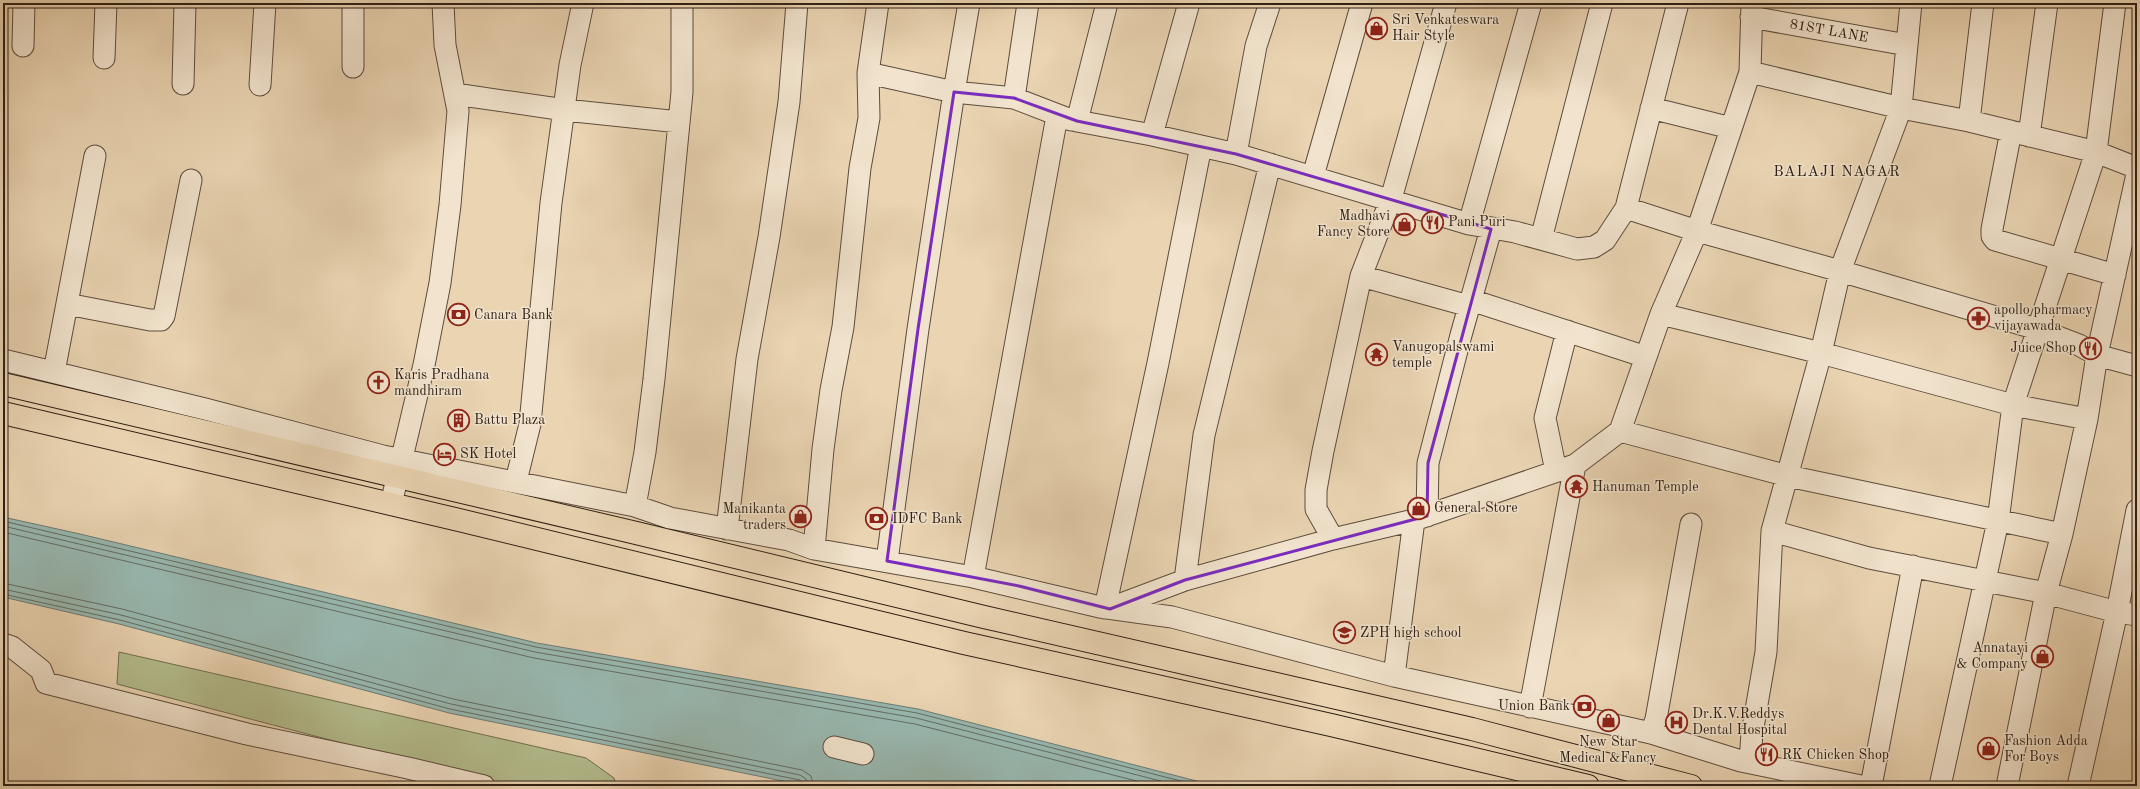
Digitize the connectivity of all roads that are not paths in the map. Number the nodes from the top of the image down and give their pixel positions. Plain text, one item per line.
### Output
1 (24, 3) edge
2 (106, 3) edge
3 (186, 3) edge
4 (265, 3) edge
5 (353, 3) edge
6 (443, 3) edge
7 (583, 3) edge
8 (682, 3) edge
9 (798, 3) edge
10 (878, 3) edge
11 (969, 3) edge
12 (1028, 3) edge
13 (1107, 3) edge
14 (1189, 3) edge
15 (1270, 3) edge
16 (1362, 3) edge
17 (1446, 3) edge
18 (1531, 3) edge
19 (1602, 3) edge
20 (1678, 3) edge
21 (1911, 3) edge
22 (1983, 3) edge
23 (2047, 3) edge
24 (2115, 3) edge
25 (1751, 10) edge
26 (1907, 45) junction
27 (23, 46) dead end
28 (104, 58) dead end
29 (353, 67) dead end
30 (1750, 72) junction
31 (868, 73) junction
32 (183, 84) dead end
33 (260, 85) dead end
34 (954, 92) junction
35 (455, 94) junction
36 (1014, 98) junction
37 (1651, 108) junction
38 (1901, 108) junction
39 (564, 110) junction
40 (1057, 116) junction
41 (1969, 121) junction
42 (678, 122) junction
43 (1078, 122) junction
44 (1731, 128) junction
45 (2020, 134) junction
46 (1152, 135) junction
47 (1201, 146) junction
48 (2096, 152) junction
49 (1236, 154) junction
50 (95, 156) dead end
51 (1270, 164) junction
52 (2137, 168) edge
53 (2137, 174) edge
54 (1313, 176) junction
55 (191, 180) dead end
56 (1391, 199) junction
57 (1626, 208) junction
58 (1469, 224) junction
59 (1491, 229) junction
60 (1697, 231) junction
61 (1540, 239) junction
62 (2060, 260) junction
63 (1840, 270) junction
64 (1361, 276) junction
65 (2115, 276) junction
66 (1470, 303) junction
67 (67, 304) junction
68 (1661, 314) junction
69 (2037, 329) junction
70 (1567, 331) junction
71 (1821, 353) junction
72 (2097, 356) junction
73 (1646, 357) junction
74 (3, 360) edge
75 (2137, 366) edge
76 (54, 372) junction
77 (3, 384) edge
78 (2013, 405) junction
79 (3, 414) edge
80 (2087, 419) junction
81 (1620, 431) junction
82 (1566, 468) junction
83 (398, 469) junction
84 (1788, 476) junction
85 (516, 481) junction
86 (391, 504) junction
87 (635, 506) junction
88 (2137, 510) edge
89 (1420, 518) junction
90 (1998, 521) junction
91 (1691, 524) dead end
92 (726, 529) junction
93 (1772, 531) junction
94 (2062, 534) junction
95 (1333, 539) junction
96 (814, 550) junction
97 (887, 561) junction
98 (1913, 566) junction
99 (973, 577) junction
100 (1185, 580) junction
101 (1985, 582) junction
102 (2046, 593) junction
103 (1108, 608) junction
104 (2127, 614) edge
105 (3, 644) edge
106 (1394, 676) junction
107 (1530, 707) junction
108 (1651, 734) junction
109 (834, 747) dead end
110 (863, 754) dead end
111 (1750, 762) junction
112 (484, 786) edge
113 (1588, 786) edge
114 (1691, 786) edge
115 (1861, 786) edge
116 (1871, 786) edge
117 (1940, 786) edge
118 (2007, 786) edge
119 (2078, 786) edge

1 - 27 street
2 - 28 street
3 - 32 street
4 - 33 street
5 - 29 street
6 - 35 street
7 - 39 street
8 - 42 street
9 - 92 street
10 - 31 street
11 - 34 street
12 - 36 street
13 - 43 street
14 - 46 street
15 - 49 street
16 - 54 street
17 - 56 street
18 - 58 street
19 - 61 street
20 - 37 street
21 - 26 street
22 - 41 street
23 - 45 street
24 - 48 street
25 - 26 street, 81ST LANE
25 - 30 street
26 - 38 street
30 - 38 street
30 - 44 street
31 - 34 street
31 - 96 street
34 - 36 street
34 - 97 street
35 - 39 street
35 - 83 street
36 - 40 street
37 - 44 street
37 - 57 street
38 - 41 street
38 - 63 street
39 - 42 street
39 - 85 street
40 - 43 street
40 - 99 street
41 - 45 street
42 - 87 street
43 - 46 street
44 - 60 street
45 - 48 street
45 - 62 street
46 - 47 street
47 - 49 street
47 - 103 street
48 - 52 street
48 - 62 street
49 - 51 street
50 - 67 street
51 - 54 street
51 - 100 street
53 - 65 street
54 - 56 street
55 - 67 street
56 - 58 street
56 - 64 street
57 - 60 street
57 - 61 street
58 - 59 street
59 - 61 street
59 - 66 street
60 - 63 street
60 - 68 street
62 - 65 street
62 - 69 street
63 - 69 street
63 - 71 street
64 - 66 street
64 - 95 street
65 - 72 street
66 - 70 street
66 - 89 street
67 - 76 street
68 - 71 street
68 - 73 street
69 - 72 street
69 - 78 street
70 - 73 street
70 - 82 street
71 - 78 street
71 - 84 street
72 - 75 street
72 - 80 street
73 - 81 street
74 - 76 street
76 - 83 street
77 - 83 highway
78 - 80 street
78 - 90 street
79 - 86 highway
80 - 94 street
81 - 82 street
81 - 84 street
82 - 89 street
82 - 107 street
83 - 85 street
83 - 86 street
83 - 114 highway
84 - 90 street
84 - 93 street
85 - 87 street
86 - 113 highway
87 - 92 street
88 - 104 street
89 - 95 street
89 - 106 street
90 - 94 street
90 - 101 street
91 - 108 street
92 - 96 street
93 - 98 street
93 - 111 street
94 - 102 street
95 - 100 street
96 - 97 street
97 - 99 street
98 - 101 street
98 - 116 street
99 - 103 street
100 - 103 street
101 - 102 street
101 - 117 street
102 - 104 street
102 - 118 street
103 - 106 street
104 - 119 street
105 - 112 street
106 - 107 street
107 - 108 street
108 - 111 street
109 - 110 street
111 - 115 street

